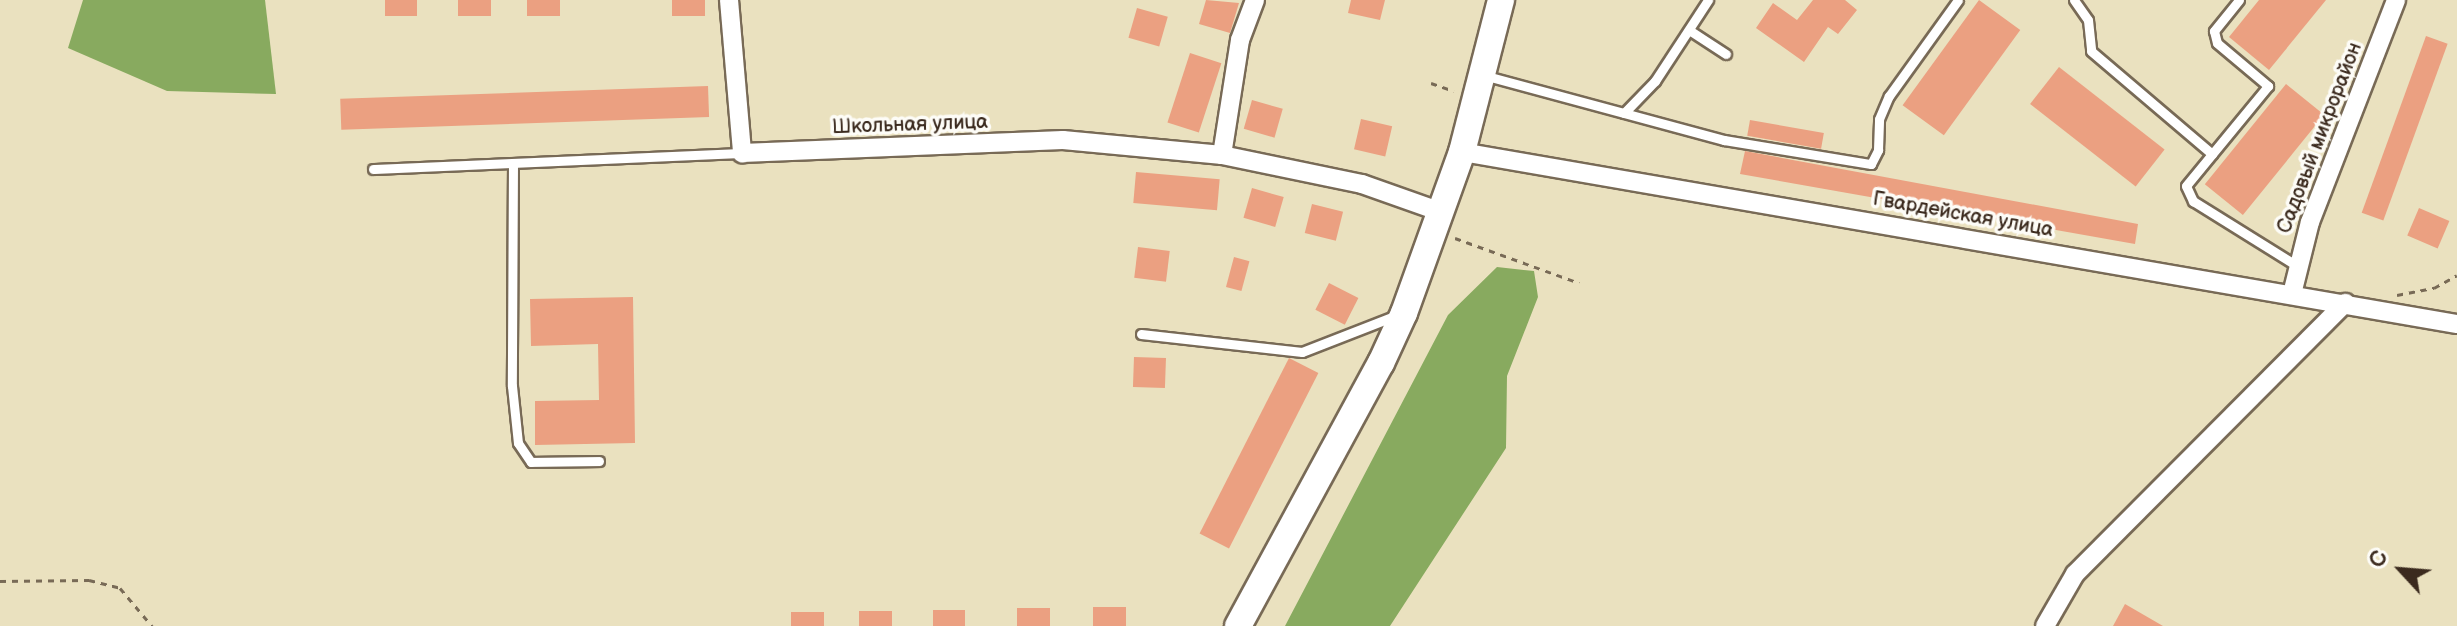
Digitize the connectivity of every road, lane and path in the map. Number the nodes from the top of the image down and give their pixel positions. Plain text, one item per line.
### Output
1 (729, 0) edge
2 (1255, 0) edge
3 (1501, 0) edge
4 (1708, 0) edge
5 (1958, 0) edge
6 (2074, 0) edge
7 (2239, 0) edge
8 (2396, 0) edge
9 (1689, 30) junction
10 (1726, 54) dead end
11 (1483, 75) junction
12 (1624, 113) junction
13 (1462, 152) junction
14 (742, 153) junction
15 (2212, 154) junction
16 (1222, 155) junction
17 (513, 163) junction
18 (373, 169) dead end
19 (1438, 221) junction
20 (2296, 265) junction
21 (2457, 275) edge
22 (1579, 283) dead end
23 (2292, 294) junction
24 (2389, 296) dead end
25 (2345, 303) junction
26 (1404, 313) junction
27 (2457, 324) edge
28 (1141, 334) dead end
29 (599, 461) dead end
30 (0, 581) edge
31 (152, 626) edge
32 (1238, 626) edge
33 (2045, 626) edge

1 - 14 street
2 - 16 street
3 - 11 main road
4 - 9 lane
5 - 12 lane
6 - 15 lane
7 - 15 lane
8 - 20 street, Садовый микрорайон
9 - 10 lane
9 - 12 lane
11 - 12 lane
11 - 13 main road
13 - 19 main road
13 - 23 street, Гвардейская улица
14 - 16 street, Школьная улица
14 - 17 lane, Школьная улица
15 - 20 lane
16 - 19 street, Школьная улица
17 - 18 lane, Школьная улица
17 - 29 lane
19 - 22 path
19 - 26 main road
20 - 23 street, Садовый микрорайон
21 - 24 path
23 - 25 street, Гвардейская улица
25 - 27 street, Гвардейская улица
25 - 33 street
26 - 28 lane
26 - 32 main road
30 - 31 path

